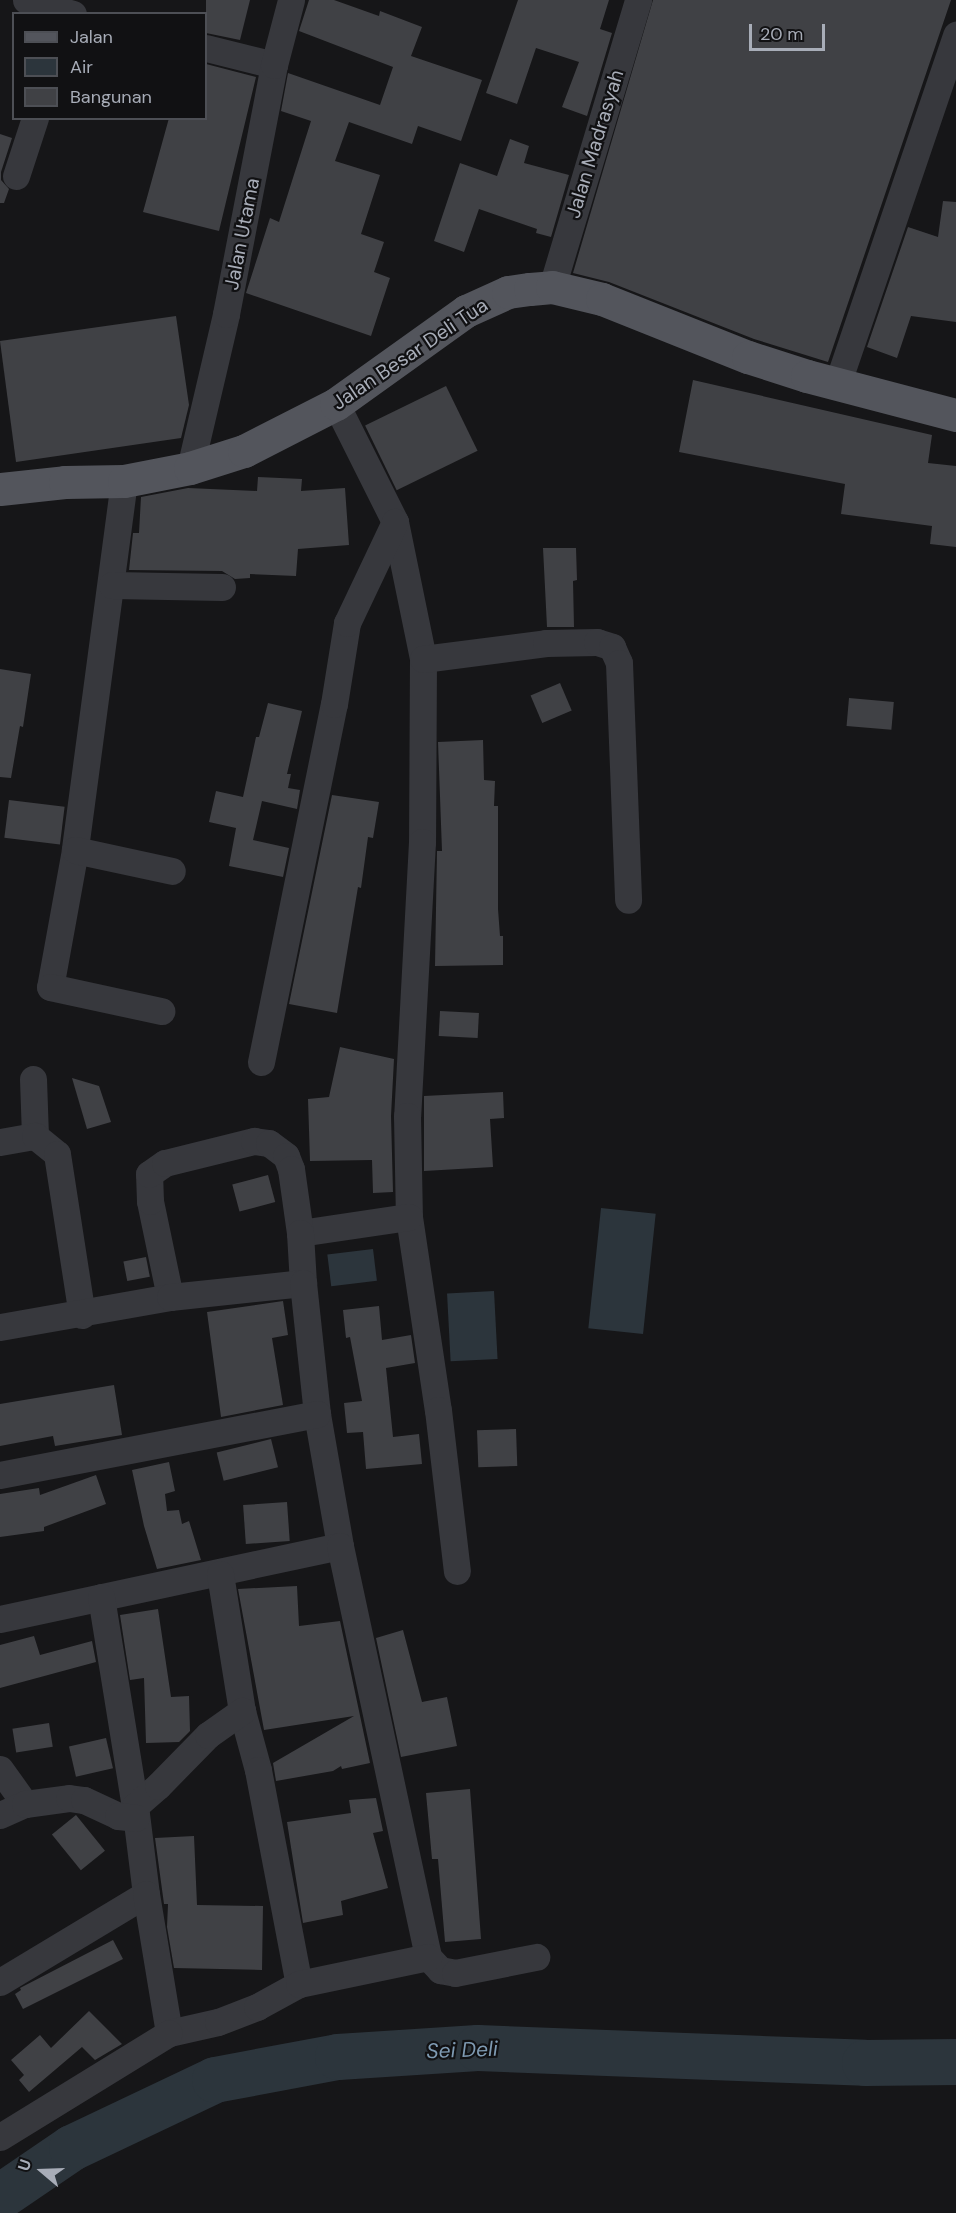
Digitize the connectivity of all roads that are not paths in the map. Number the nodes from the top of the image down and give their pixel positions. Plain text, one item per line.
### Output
1 (26, 0) edge
2 (291, 0) edge
3 (638, 0) edge
4 (68, 12) edge
5 (956, 35) edge
6 (207, 48) edge
7 (274, 65) junction
8 (34, 120) edge
9 (16, 176) dead end
10 (552, 287) junction
11 (838, 382) junction
12 (336, 404) junction
13 (956, 415) edge
14 (190, 468) junction
15 (124, 481) junction
16 (0, 489) edge
17 (395, 522) junction
18 (112, 585) junction
19 (222, 587) dead end
20 (423, 659) junction
21 (75, 850) junction
22 (171, 871) dead end
23 (628, 900) dead end
24 (161, 1011) dead end
25 (261, 1062) dead end
26 (33, 1078) dead end
27 (35, 1136) junction
28 (0, 1142) edge
29 (409, 1217) junction
30 (300, 1233) junction
31 (303, 1283) junction
32 (170, 1297) junction
33 (82, 1315) junction
34 (0, 1327) edge
35 (317, 1414) junction
36 (0, 1475) edge
37 (340, 1546) junction
38 (458, 1571) dead end
39 (220, 1574) junction
40 (101, 1597) junction
41 (0, 1619) edge
42 (242, 1711) junction
43 (0, 1769) edge
44 (25, 1804) junction
45 (136, 1812) junction
46 (0, 1815) edge
47 (146, 1894) junction
48 (428, 1957) junction
49 (536, 1957) dead end
50 (0, 1982) edge
51 (299, 1984) junction
52 (169, 2033) junction
53 (0, 2137) edge

1 - 4 street
2 - 7 street, Jalan Utama
3 - 10 street, Jalan Madrasyah
5 - 11 street
6 - 7 street
7 - 14 street, Jalan Utama
8 - 9 street
10 - 11 main road, Jalan Besar Deli Tua
10 - 12 main road, Jalan Besar Deli Tua
11 - 13 main road, Jalan Besar Deli Tua
12 - 14 main road, Jalan Besar Deli Tua
12 - 17 street
14 - 15 main road, Jalan Besar Deli Tua
15 - 16 main road, Jalan Besar Deli Tua
15 - 18 street
17 - 20 street
17 - 25 street
18 - 19 street
18 - 21 street
20 - 23 street
20 - 29 street
21 - 22 street
21 - 24 street
26 - 27 street
27 - 28 street
27 - 33 street
29 - 30 street
29 - 38 street
30 - 31 street
30 - 32 street
31 - 32 street
31 - 35 street
32 - 33 street
33 - 34 street
35 - 36 street
35 - 37 street
37 - 39 street
37 - 48 street
39 - 40 street
39 - 42 street
40 - 41 street
40 - 45 street
42 - 45 street
42 - 51 street
43 - 44 street
44 - 45 street
44 - 46 street
45 - 47 street
47 - 50 street
47 - 52 street
48 - 49 street
48 - 51 street
51 - 52 street
52 - 53 street

